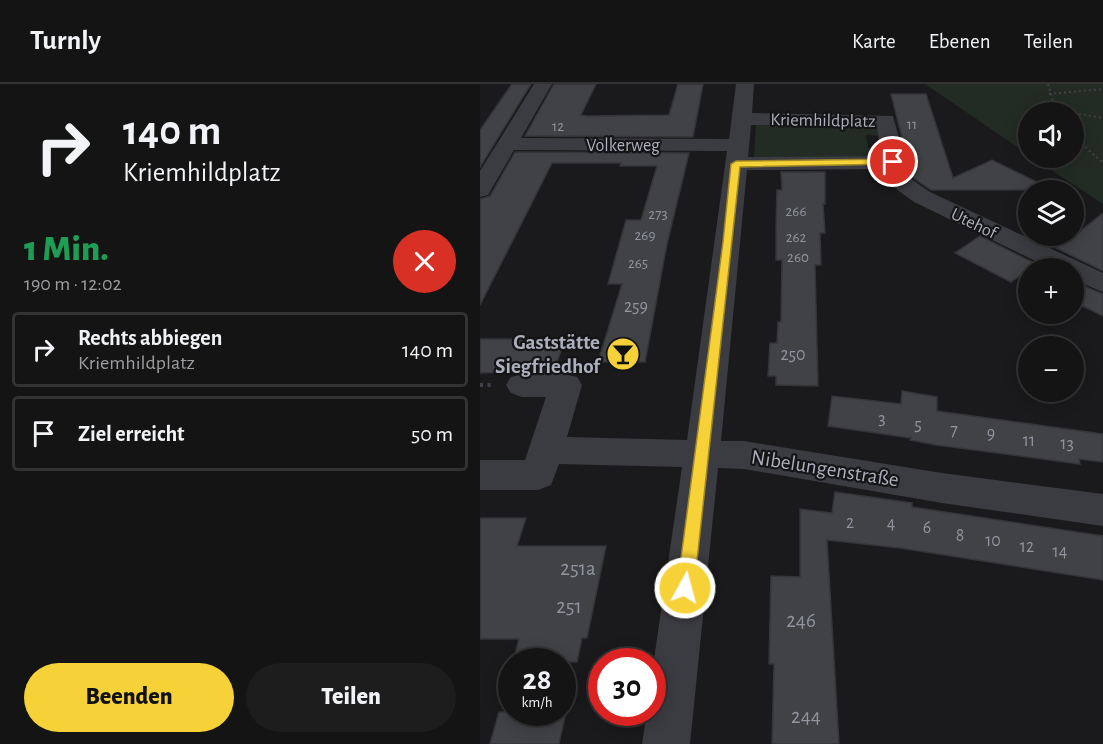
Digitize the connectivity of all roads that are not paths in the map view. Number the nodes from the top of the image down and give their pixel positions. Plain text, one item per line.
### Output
1 (543, 84) edge
2 (745, 84) edge
3 (741, 119) junction
4 (507, 144) junction
5 (737, 155) junction
6 (893, 162) junction
7 (480, 190) edge
8 (1049, 258) edge
9 (1084, 275) edge
10 (1103, 284) edge
11 (522, 385) dead end
12 (546, 450) junction
13 (702, 453) junction
14 (480, 476) edge
15 (1103, 510) edge
16 (666, 744) edge

1 - 4 street
2 - 3 street
3 - 5 street
3 - 6 street, Kriemhildplatz
4 - 5 street, Volkerweg
4 - 7 street
5 - 6 street, Kriemhildplatz
5 - 13 street
6 - 8 street, Utehof
9 - 10 street, Utehof
11 - 12 street
12 - 13 street, Nibelungenstraße
12 - 14 street
13 - 15 street, Nibelungenstraße
13 - 16 street

